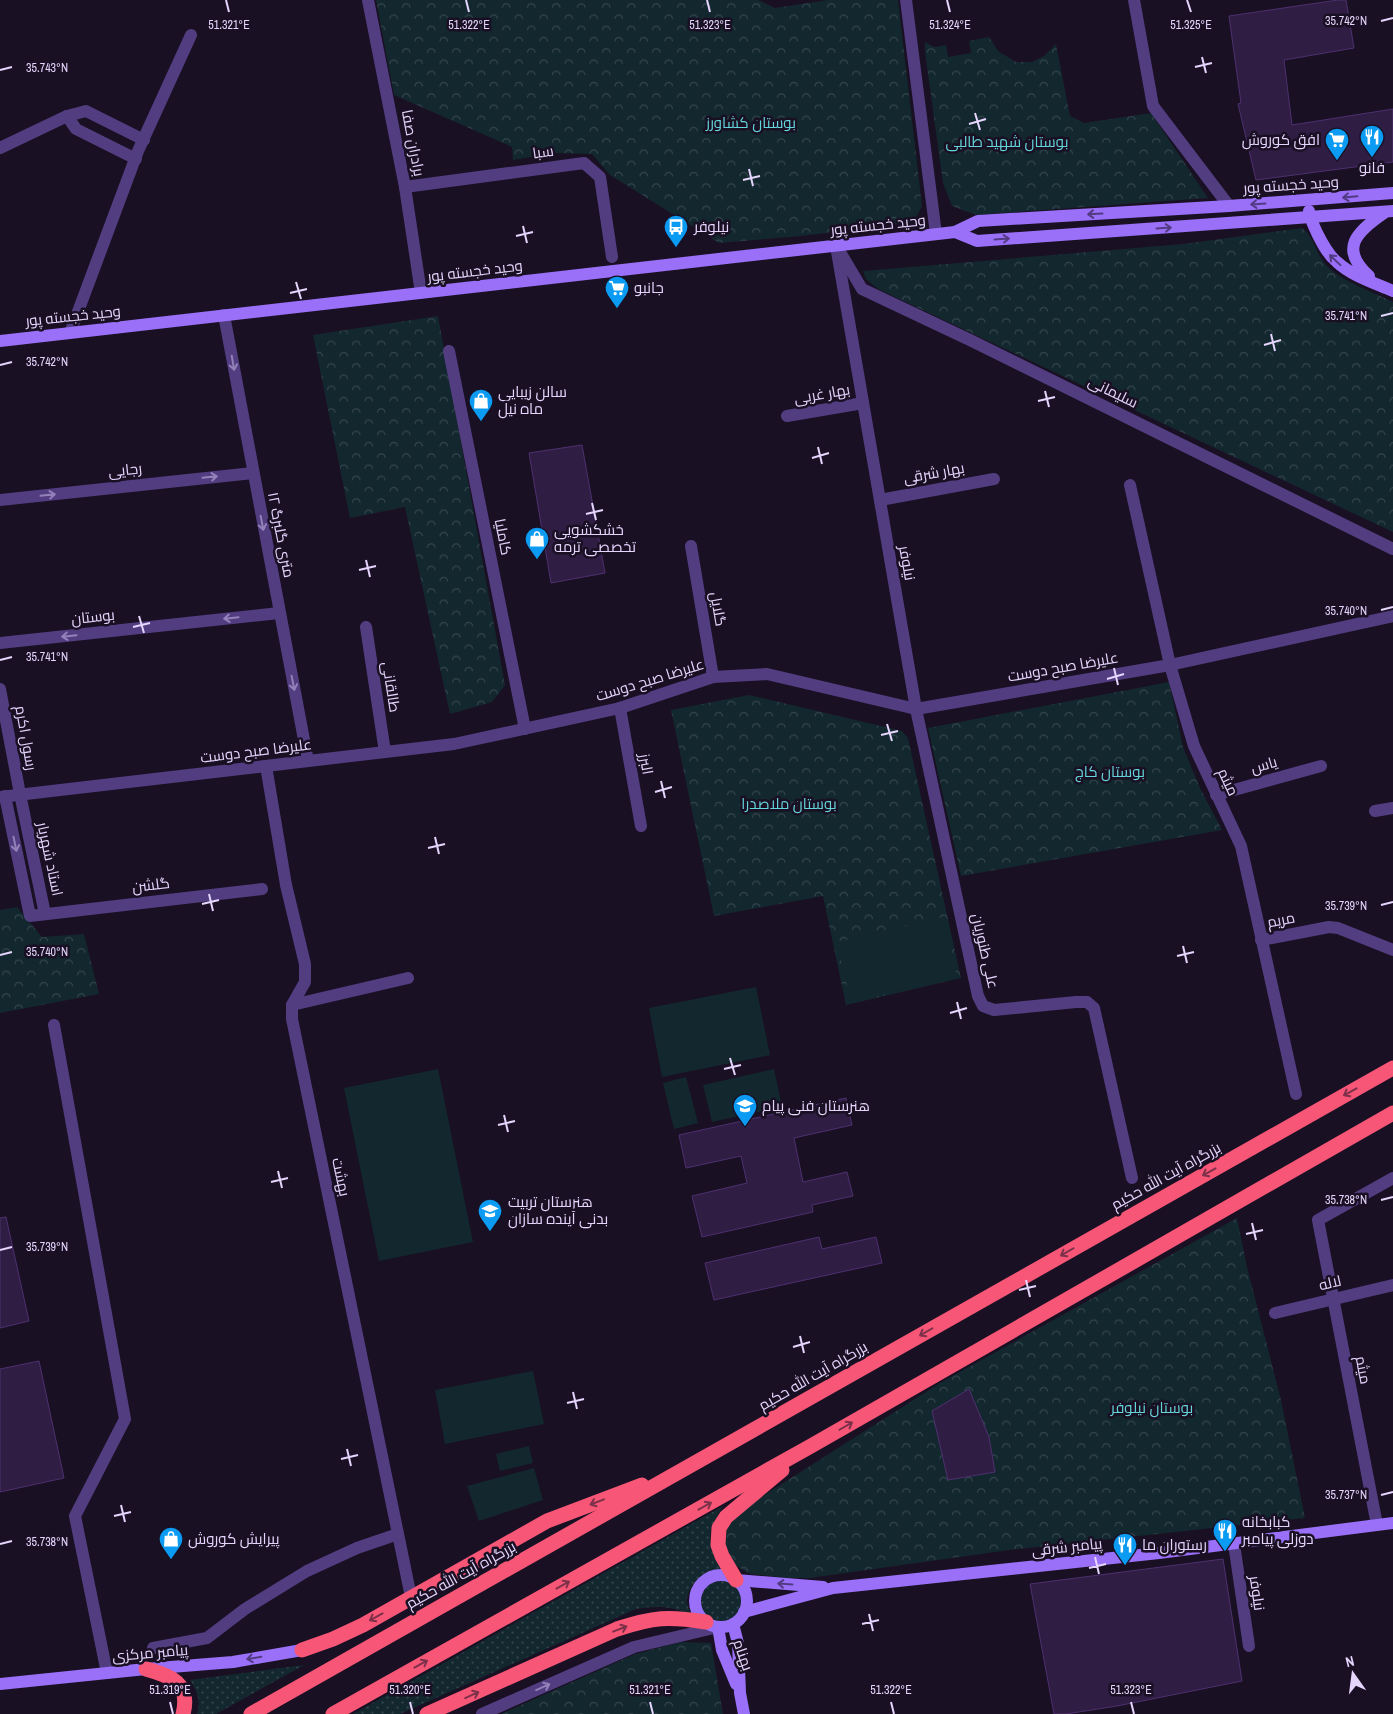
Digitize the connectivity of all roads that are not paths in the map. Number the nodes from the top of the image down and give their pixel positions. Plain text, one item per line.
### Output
1 (368, 0) edge
2 (906, 0) edge
3 (1134, 0) edge
4 (191, 34) dead end
5 (67, 116) junction
6 (144, 140) junction
7 (0, 148) edge
8 (136, 159) junction
9 (405, 187) junction
10 (1393, 193) edge
11 (1306, 201) junction
12 (1229, 206) junction
13 (1389, 212) edge
14 (1310, 218) junction
15 (955, 232) junction
16 (936, 234) junction
17 (836, 246) junction
18 (612, 257) dead end
19 (1376, 283) junction
20 (1393, 291) edge
21 (422, 293) junction
22 (224, 315) junction
23 (70, 333) junction
24 (0, 341) edge
25 (449, 351) dead end
26 (863, 403) junction
27 (786, 416) dead end
28 (253, 473) junction
29 (994, 478) dead end
30 (1130, 484) dead end
31 (0, 500) edge
32 (880, 500) junction
33 (690, 546) dead end
34 (1393, 549) edge
35 (280, 613) junction
36 (1390, 614) edge
37 (366, 626) dead end
38 (0, 643) edge
39 (1170, 666) junction
40 (713, 677) junction
41 (0, 689) edge
42 (620, 708) junction
43 (916, 709) junction
44 (526, 728) junction
45 (385, 752) junction
46 (308, 761) junction
47 (266, 766) junction
48 (1321, 766) dead end
49 (20, 794) junction
50 (1216, 795) junction
51 (3, 796) edge
52 (1393, 808) edge
53 (1375, 811) dead end
54 (641, 826) dead end
55 (262, 889) dead end
56 (45, 914) junction
57 (1261, 940) junction
58 (1393, 950) edge
59 (408, 978) dead end
60 (292, 1004) junction
61 (54, 1024) dead end
62 (1393, 1068) edge
63 (1296, 1094) dead end
64 (1393, 1113) edge
65 (1132, 1178) dead end
66 (1393, 1178) edge
67 (1393, 1285) edge
68 (1333, 1299) junction
69 (1275, 1313) dead end
70 (811, 1446) junction
71 (692, 1465) junction
72 (1393, 1523) edge
73 (1377, 1525) junction
74 (398, 1534) junction
75 (1234, 1544) junction
76 (736, 1580) junction
77 (833, 1588) junction
78 (411, 1597) junction
79 (744, 1612) junction
80 (733, 1624) junction
81 (712, 1625) junction
82 (1249, 1646) dead end
83 (153, 1648) dead end
84 (302, 1650) joint
85 (146, 1669) junction
86 (107, 1673) junction
87 (0, 1684) edge
88 (740, 1693) junction
89 (183, 1714) edge
90 (251, 1714) edge
91 (333, 1714) edge
92 (427, 1714) edge
93 (482, 1714) edge
94 (744, 1714) edge

1 - 9 street, برادران صفا
2 - 16 street
3 - 12 street
4 - 6 street
5 - 6 street
5 - 7 street
5 - 8 street
6 - 8 street
8 - 23 street
9 - 18 street, سبا
9 - 21 street, برادران صفا
10 -> 11 main road, وحید خجسته پور
11 -> 12 main road, وحید خجسته پور
11 - 14 main road
12 -> 15 main road, وحید خجسته پور
13 - 14 main road, وحید خجسته پور
13 - 19 main road
15 -> 14 main road, وحید خجسته پور
19 -> 14 main road
15 - 16 main road, وحید خجسته پور
16 - 17 main road, وحید خجسته پور
17 - 21 main road, وحید خجسته پور
17 - 26 street, نیلوفر
17 - 34 street, سلیمانی
19 - 20 main road
21 - 22 main road, وحید خجسته پور
22 - 23 main road, وحید خجسته پور
22 -> 28 street, ۱۲ متری گلبرگ
23 - 24 main road, وحید خجسته پور
25 - 44 street, کاملیا
26 - 27 street, بهار غربی
26 - 32 street, نیلوفر
31 -> 28 street, رجایی
28 -> 35 street, ۱۲ متری گلبرگ
29 - 32 street, بهار شرقی
30 - 39 street, میثم
32 - 43 street, نیلوفر
33 - 40 street, گلایل
35 -> 38 street, بوستان
35 -> 46 street, ۱۲ متری گلبرگ
36 - 39 street, علیرضا صبح دوست
37 - 45 street, طالقانی
39 - 43 street, علیرضا صبح دوست
39 - 50 street, میثم
40 - 42 street, علیرضا صبح دوست
40 - 43 street, علیرضا صبح دوست
41 - 49 street, رسول اکرم
42 - 44 street, علیرضا صبح دوست
42 - 54 street, البرز
43 - 65 street, علی طنوریان
44 - 45 street, علیرضا صبح دوست
45 - 46 street, علیرضا صبح دوست
46 - 47 street, علیرضا صبح دوست
47 - 49 street, علیرضا صبح دوست
47 - 60 street
48 - 50 street, یاس
49 - 51 street, علیرضا صبح دوست
49 - 56 street, استاد شهریار
50 - 57 street, میثم
51 -> 56 street, استاد شهریار
52 - 53 street
55 - 56 street, گلشن
57 - 58 street, مریم
57 - 63 street, میثم
59 - 60 street
60 - 74 street, بهشت
61 - 86 street
62 -> 71 highway, بزرگراه آیت الله حکیم
70 -> 64 highway
66 - 68 street, میثم
67 - 68 street, لاله
68 - 69 street, لاله
68 - 73 street, میثم
70 - 76 highway
91 -> 70 highway
71 -> 78 highway
71 - 90 highway, بزرگراه آیت الله حکیم
72 - 73 main road, پیامبر شرقی
73 - 75 main road, پیامبر شرقی
74 - 78 street, بهشت
74 - 83 street
75 - 77 main road, پیامبر شرقی
75 - 82 street, نیلوفر
77 -> 76 main road, پیامبر شرقی
76 - 79 main road
76 - 81 main road
77 - 79 main road, پیامبر شرقی
78 -> 84 highway
79 - 80 main road
80 - 81 main road
80 - 88 main road, بهنام
81 - 88 main road, بهنام
92 -> 81 highway
93 -> 81 street
84 -> 85 main road, پیامبر مرکزی
85 - 86 main road, پیامبر مرکزی
85 - 89 highway
86 - 87 main road, پیامبر مرکزی
88 - 94 main road, بهنام

